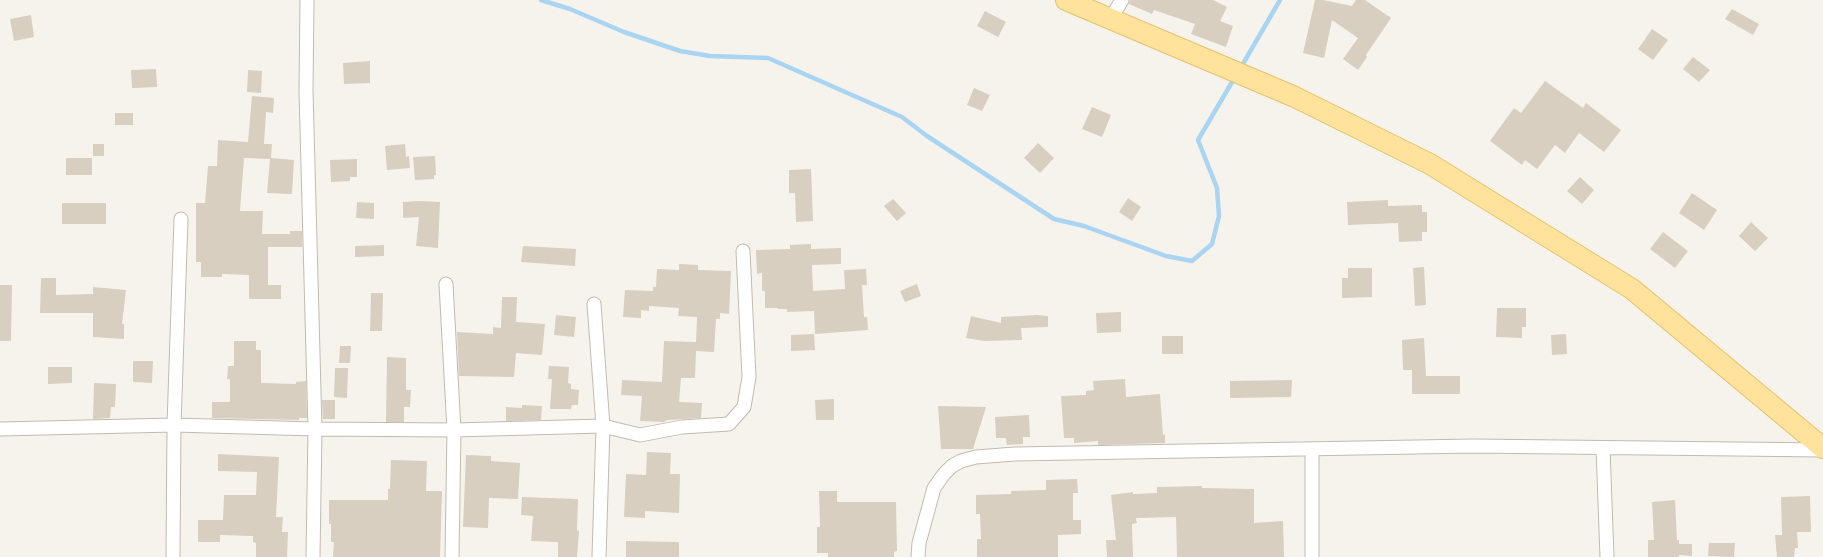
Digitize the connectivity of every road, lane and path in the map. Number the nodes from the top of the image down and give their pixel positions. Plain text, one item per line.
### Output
1 (308, 0) edge
2 (1066, 0) edge
3 (1122, 0) edge
4 (1110, 18) junction
5 (180, 219) dead end
6 (744, 251) dead end
7 (446, 284) dead end
8 (594, 304) dead end
9 (174, 425) junction
10 (603, 426) junction
11 (0, 429) edge
12 (315, 429) junction
13 (454, 430) junction
14 (1603, 448) junction
15 (1312, 449) junction
16 (1823, 449) edge
17 (173, 557) edge
18 (313, 557) edge
19 (452, 557) edge
20 (599, 557) edge
21 (918, 557) edge
22 (1312, 557) edge
23 (1607, 557) edge

1 - 12 street
2 - 4 main road
3 - 4 street
4 - 16 main road
5 - 9 street
6 - 10 street
7 - 13 street
8 - 10 street
9 - 11 street
9 - 12 street
9 - 17 street
10 - 13 street
10 - 20 street
12 - 13 street
12 - 18 street
13 - 19 street
14 - 15 street
14 - 16 street
14 - 23 street
15 - 21 street
15 - 22 street

